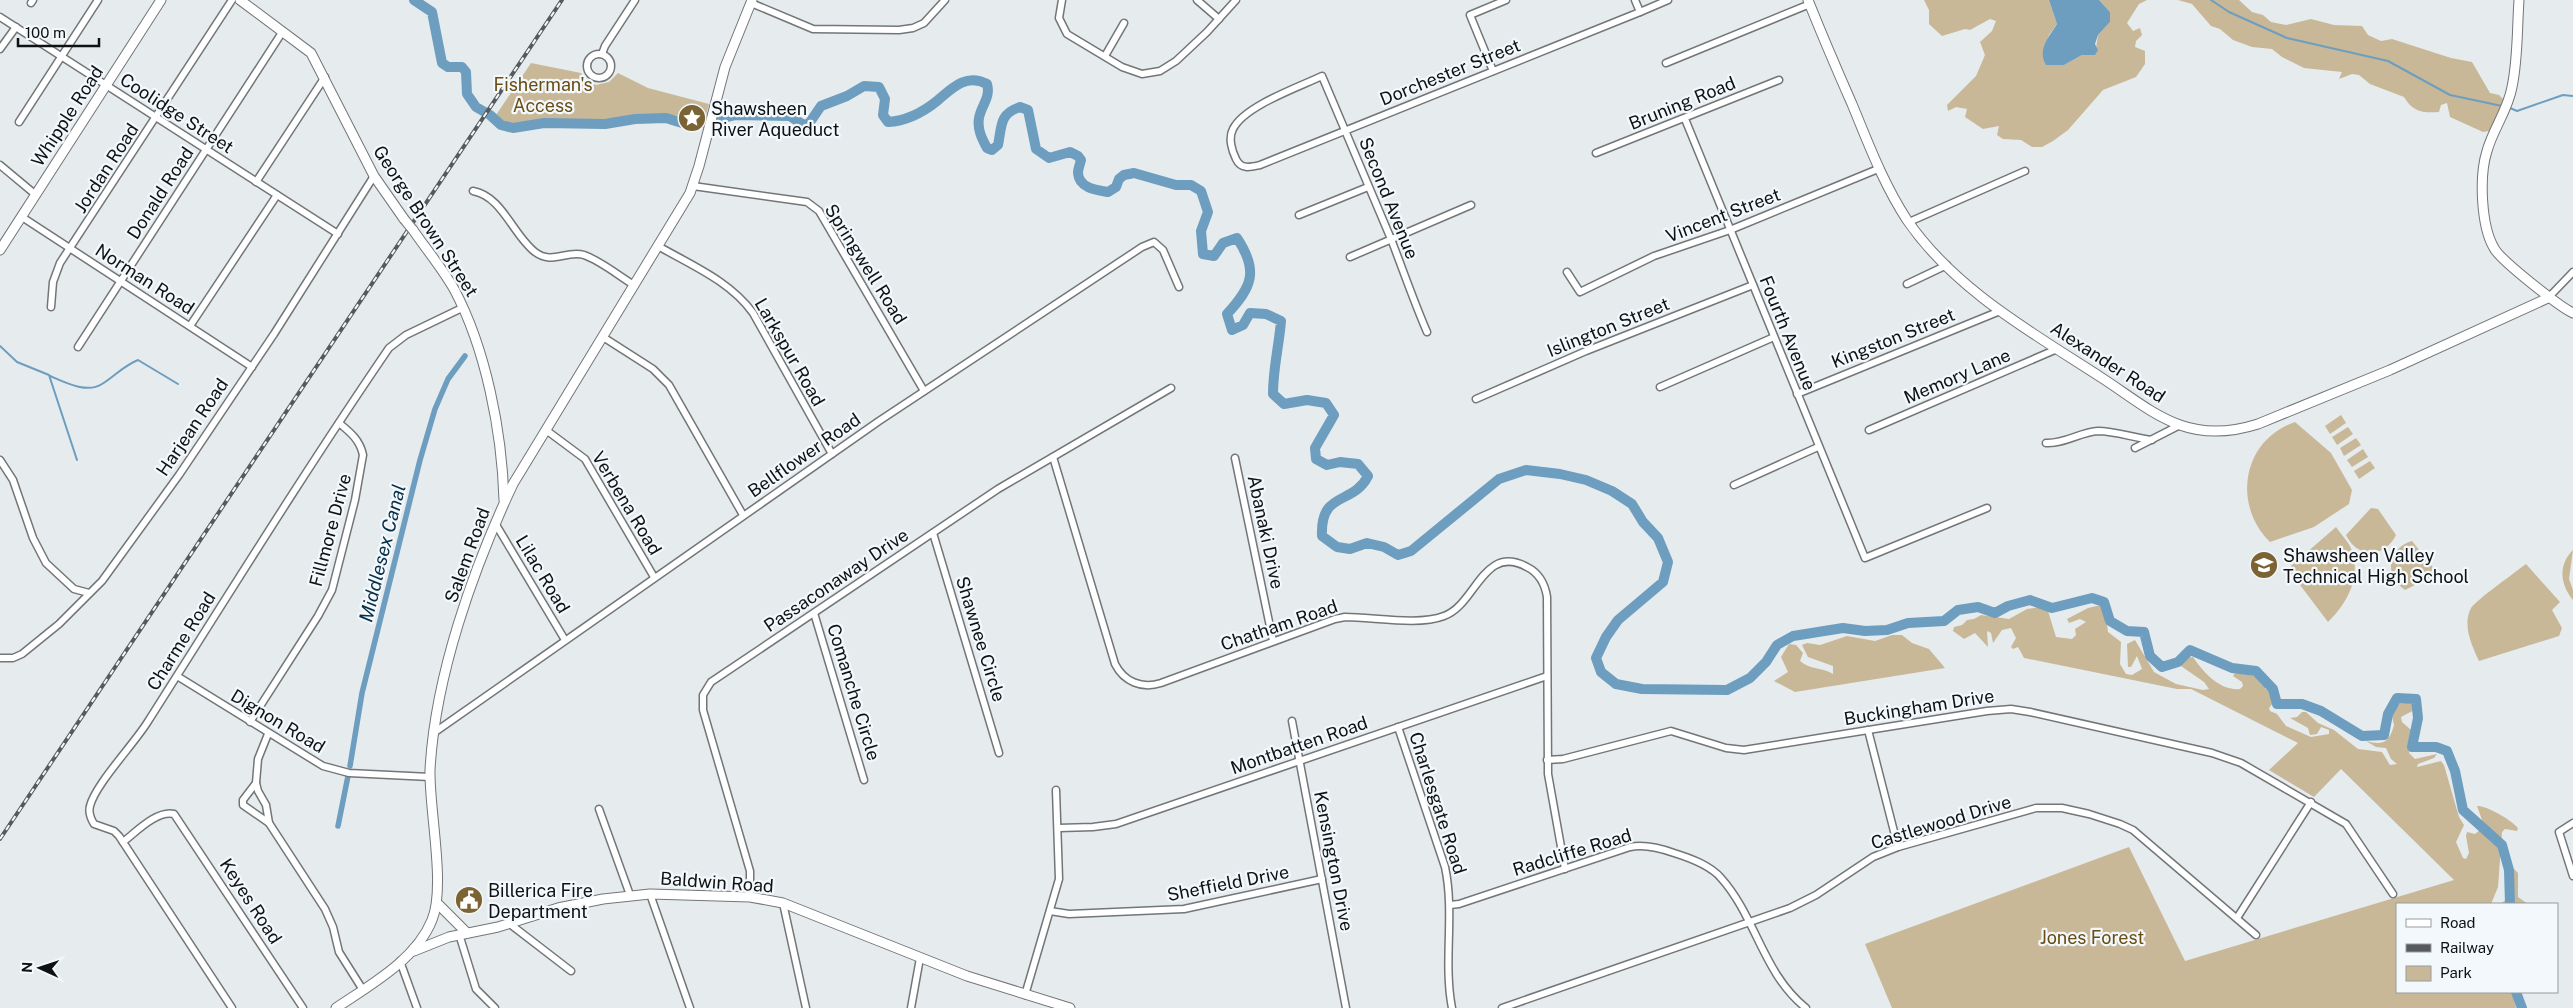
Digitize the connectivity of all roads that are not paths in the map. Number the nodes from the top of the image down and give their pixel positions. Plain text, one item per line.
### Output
1 (98, 0) edge
2 (161, 0) edge
3 (232, 0) edge
4 (240, 0) edge
5 (635, 0) edge
6 (946, 0) edge
7 (1062, 0) edge
8 (1197, 0) edge
9 (1236, 0) edge
10 (1506, 0) edge
11 (1634, 0) edge
12 (1668, 0) edge
13 (2519, 0) edge
14 (751, 2) edge
15 (1809, 2) edge
16 (1640, 12) junction
17 (0, 17) edge
18 (1219, 19) junction
19 (1124, 23) dead end
20 (16, 27) junction
21 (283, 31) junction
22 (0, 49) edge
23 (602, 54) dead end
24 (1105, 56) junction
25 (62, 57) junction
26 (1666, 63) dead end
27 (1494, 71) junction
28 (325, 77) junction
29 (1779, 80) dead end
30 (105, 85) junction
31 (156, 118) junction
32 (1685, 119) junction
33 (19, 122) dead end
34 (1345, 130) junction
35 (206, 150) junction
36 (1596, 153) dead end
37 (0, 165) edge
38 (1242, 166) joint
39 (1878, 169) junction
40 (2025, 171) dead end
41 (374, 176) junction
42 (256, 182) junction
43 (693, 186) junction
44 (1368, 187) junction
45 (473, 191) dead end
46 (36, 195) junction
47 (277, 195) junction
48 (1471, 205) dead end
49 (1299, 215) dead end
50 (22, 216) junction
51 (1909, 222) junction
52 (1730, 230) junction
53 (338, 234) junction
54 (1391, 240) junction
55 (658, 246) junction
56 (72, 249) junction
57 (0, 250) edge
58 (1350, 257) dead end
59 (1947, 265) junction
60 (1567, 272) dead end
61 (2573, 272) edge
62 (121, 281) junction
63 (1907, 284) dead end
64 (634, 285) junction
65 (1753, 285) junction
66 (1179, 287) dead end
67 (2548, 298) junction
68 (51, 307) dead end
69 (462, 308) junction
70 (2000, 311) junction
71 (2573, 313) edge
72 (190, 326) junction
73 (1427, 332) dead end
74 (603, 337) junction
75 (1774, 337) junction
76 (78, 347) dead end
77 (2057, 349) junction
78 (252, 367) junction
79 (1660, 387) dead end
80 (1171, 388) dead end
81 (924, 391) junction
82 (1797, 394) junction
83 (1476, 399) dead end
84 (339, 423) junction
85 (2180, 425) junction
86 (546, 430) junction
87 (1869, 430) dead end
88 (2152, 440) junction
89 (2046, 443) dead end
90 (1818, 448) junction
91 (2134, 448) dead end
92 (832, 454) junction
93 (1054, 457) junction
94 (1235, 458) dead end
95 (0, 460) edge
96 (1734, 485) dead end
97 (504, 502) junction
98 (1988, 508) dead end
99 (744, 515) junction
100 (496, 523) junction
101 (933, 533) junction
102 (654, 577) junction
103 (88, 593) junction
104 (814, 613) junction
105 (565, 640) junction
106 (1273, 641) junction
107 (0, 658) edge
108 (177, 676) junction
109 (1547, 676) junction
110 (1292, 720) dead end
111 (250, 722) junction
112 (1398, 727) junction
113 (1868, 730) junction
114 (435, 732) junction
115 (268, 734) junction
116 (999, 753) dead end
117 (1547, 760) junction
118 (1300, 761) junction
119 (430, 777) junction
120 (864, 780) dead end
121 (256, 782) junction
122 (1056, 790) dead end
123 (2311, 802) junction
124 (599, 809) dead end
125 (2573, 823) edge
126 (269, 824) junction
127 (1059, 828) junction
128 (123, 842) junction
129 (1898, 847) junction
130 (1565, 869) junction
131 (2573, 876) edge
132 (1322, 879) junction
133 (650, 894) junction
134 (2393, 894) dead end
135 (630, 895) junction
136 (750, 897) junction
137 (437, 903) junction
138 (783, 903) junction
139 (1450, 905) junction
140 (1050, 911) junction
141 (2237, 918) junction
142 (1749, 923) junction
143 (510, 924) junction
144 (463, 933) junction
145 (2256, 935) dead end
146 (920, 958) junction
147 (402, 959) junction
148 (571, 971) dead end
149 (363, 990) junction
150 (1025, 994) junction
151 (232, 1008) edge
152 (303, 1008) edge
153 (336, 1008) edge
154 (417, 1008) edge
155 (496, 1008) edge
156 (690, 1008) edge
157 (806, 1008) edge
158 (911, 1008) edge
159 (1070, 1008) edge
160 (1346, 1008) edge
161 (1452, 1008) edge
162 (1502, 1008) edge
163 (1806, 1008) edge

1 - 25 street
2 - 30 street, Whipple Road
3 - 31 street, Jordan Road
4 - 21 street, George Brown Street
5 - 23 street
6 - 14 street
7 - 24 street
8 - 18 street
9 - 18 street
10 - 27 street
11 - 16 street
12 - 16 street, Dorchester Street
13 - 67 street
14 - 43 street, Salem Road
15 - 26 street
15 - 39 street, Alexander Road
16 - 27 street, Dorchester Street
17 - 20 street, Coolidge Street
18 - 24 street
19 - 24 street
20 - 22 street
20 - 25 street, Coolidge Street
21 - 28 street, George Brown Street
21 - 35 street, Donald Road
25 - 30 street, Coolidge Street
25 - 33 street
27 - 34 street, Dorchester Street
28 - 41 street, George Brown Street
28 - 42 street
29 - 32 street, Bruning Road
30 - 31 street, Coolidge Street
30 - 46 street, Whipple Road
31 - 35 street, Coolidge Street
31 - 56 street, Jordan Road
32 - 36 street, Bruning Road
32 - 52 street, Fourth Avenue
34 - 38 street, Dorchester Street
34 - 38 street, Second Avenue
34 - 44 street, Second Avenue
35 - 42 street, Coolidge Street
35 - 62 street, Donald Road
37 - 46 street
39 - 51 street, Alexander Road
39 - 52 street, Vincent Street
40 - 51 street
41 - 53 street, Harjean Road
41 - 69 street, George Brown Street, bridge
42 - 47 street, Coolidge Street
43 - 55 street, Salem Road
43 - 81 street, Springwell Road
44 - 49 street
44 - 54 street, Second Avenue
45 - 64 street
46 - 50 street, Whipple Road
47 - 53 street, Coolidge Street
47 - 72 street
48 - 54 street
50 - 56 street, Norman Road
50 - 57 street, Whipple Road
51 - 59 street, Alexander Road
52 - 60 street, Vincent Street
52 - 65 street, Fourth Avenue
53 - 78 street, Harjean Road
54 - 58 street
54 - 73 street, Second Avenue
55 - 64 street, Salem Road
55 - 92 street, Larkspur Road
56 - 62 street, Norman Road
56 - 68 street, Jordan Road
59 - 63 street
59 - 70 street, Alexander Road
61 - 67 street
62 - 72 street, Norman Road
62 - 76 street, Donald Road
64 - 74 street, Salem Road
65 - 75 street, Fourth Avenue
65 - 83 street, Islington Street
66 - 81 street, Bellflower Road
67 - 71 street
67 - 85 street, Alexander Road
69 - 84 street, Charme Road
69 - 97 street, George Brown Street
70 - 77 street, Alexander Road
70 - 82 street, Kingston Street
72 - 78 street, Norman Road
74 - 86 street, Salem Road
74 - 99 street
75 - 79 street
75 - 82 street, Fourth Avenue
77 - 85 street, Alexander Road
77 - 87 street, Memory Lane
78 - 103 street, Harjean Road
80 - 93 street, Passaconaway Drive
81 - 92 street, Bellflower Road
82 - 90 street, Fourth Avenue
84 - 108 street, Charme Road
84 - 111 street, Fillmore Drive
85 - 88 street
86 - 97 street, Salem Road
86 - 102 street, Verbena Road
88 - 89 street
88 - 91 street
90 - 96 street
90 - 98 street, Fourth Avenue
92 - 99 street, Bellflower Road
93 - 101 street, Passaconaway Drive
93 - 106 street, Chatham Road
94 - 106 street, Abanaki Drive
95 - 103 street
97 - 100 street, Salem Road
99 - 102 street, Bellflower Road
100 - 105 street, Lilac Road
100 - 114 street, Salem Road
101 - 104 street, Passaconaway Drive
101 - 116 street, Shawnee Circle
102 - 105 street, Bellflower Road
103 - 107 street, Harjean Road
104 - 120 street, Comanche Circle
104 - 136 street, Passaconaway Drive
105 - 114 street, Bellflower Road
106 - 109 street, Chatham Road
108 - 111 street, Dignon Road
108 - 128 street, Charme Road
109 - 112 street, Montbatten Road
109 - 117 street, Chatham Road
110 - 118 street, Kensington Drive
111 - 115 street, Dignon Road
112 - 118 street, Montbatten Road
112 - 139 street, Charlesgate Road
113 - 117 street, Buckingham Drive
113 - 123 street, Buckingham Drive
113 - 129 street
114 - 119 street, Salem Road
115 - 119 street, Dignon Road
115 - 121 street
117 - 130 street, Chatham Road
118 - 127 street, Montbatten Road
118 - 132 street, Kensington Drive
119 - 137 street, Salem Road
121 - 126 street
121 - 126 street
122 - 127 street
123 - 134 street, Buckingham Drive
123 - 141 street
124 - 135 street
125 - 131 street
126 - 149 street
127 - 140 street
128 - 151 street, Charme Road
128 - 152 street, Keyes Road
129 - 141 street, Castlewood Drive
129 - 142 street, Castlewood Drive
130 - 139 street, Radcliffe Road
130 - 142 street, Radcliffe Road
132 - 140 street, Sheffield Drive
132 - 160 street, Kensington Drive
133 - 135 street, Baldwin Road
133 - 136 street, Baldwin Road
133 - 156 street
135 - 143 street, Baldwin Road
136 - 138 street, Baldwin Road
137 - 144 street
137 - 147 street, Salem Road
138 - 146 street, Baldwin Road
138 - 157 street
139 - 161 street, Charlesgate Road
140 - 150 street
141 - 145 street, Castlewood Drive
142 - 162 street, Castlewood Drive
142 - 163 street, Radcliffe Road
143 - 144 street, Baldwin Road
143 - 148 street
144 - 147 street, Baldwin Road
144 - 155 street
146 - 150 street, Baldwin Road
146 - 158 street
147 - 149 street, Salem Road
147 - 154 street
149 - 153 street, Salem Road
150 - 159 street, Baldwin Road

